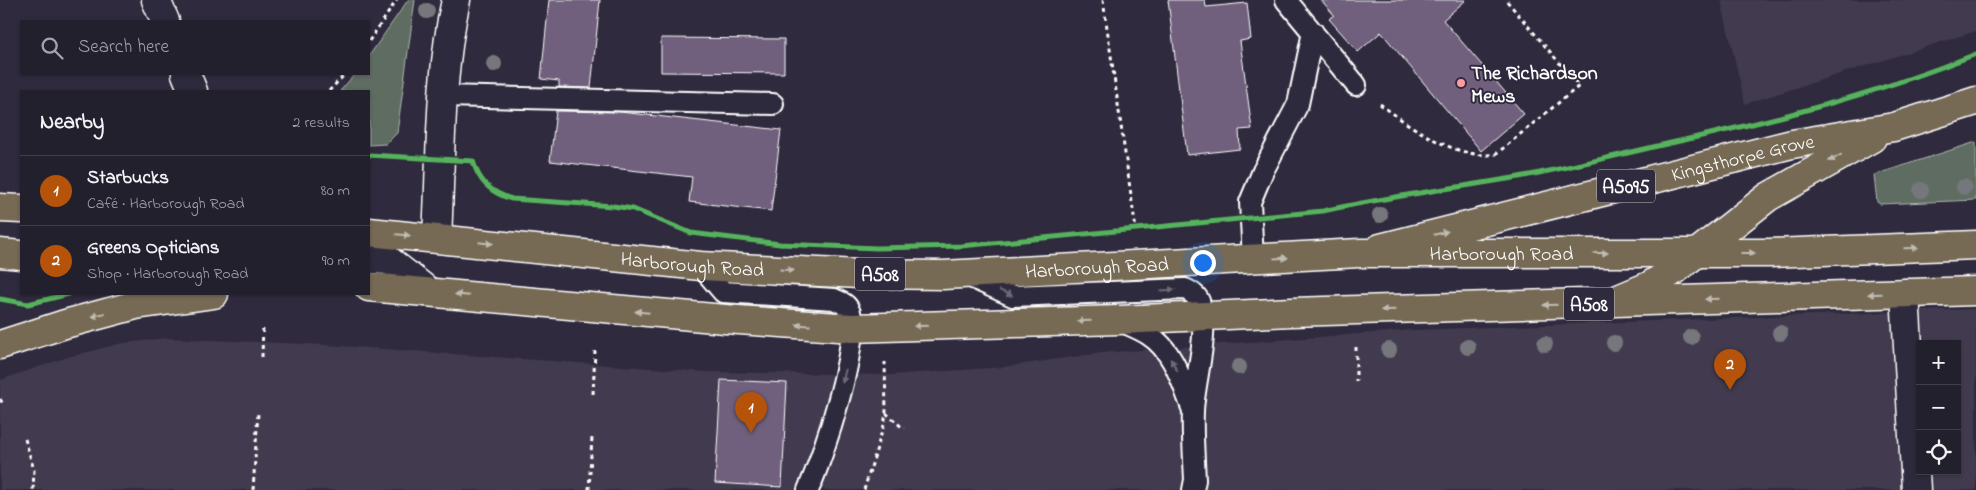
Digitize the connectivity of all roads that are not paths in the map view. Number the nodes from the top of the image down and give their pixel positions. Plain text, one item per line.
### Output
1 (156, 0) edge
2 (456, 0) edge
3 (1286, 0) edge
4 (164, 20) edge
5 (1313, 32) junction
6 (186, 75) edge
7 (1356, 85) road end
8 (193, 90) edge
9 (444, 96) junction
10 (1976, 101) edge
11 (773, 104) dead end
12 (1894, 127) junction
13 (0, 208) edge
14 (20, 209) edge
15 (370, 232) edge
16 (437, 238) junction
17 (1976, 245) edge
18 (1700, 252) junction
19 (0, 253) edge
20 (1360, 253) junction
21 (20, 255) edge
22 (370, 259) edge
23 (1254, 259) junction
24 (701, 266) junction
25 (962, 274) junction
26 (370, 287) edge
27 (1976, 291) edge
28 (428, 292) junction
29 (1904, 293) junction
30 (207, 295) edge
31 (1608, 303) junction
32 (1203, 317) junction
33 (1119, 320) junction
34 (852, 328) junction
35 (0, 345) edge
36 (1193, 410) junction
37 (808, 490) edge
38 (1193, 490) edge
39 (1916, 490) edge

1 - 4 street
2 - 9 street
3 - 5 lane
5 - 7 lane
5 - 23 lane
6 - 8 street
9 - 11 lane
9 - 16 street
10 - 12 main road, Kingsthorpe Grove / A5095
12 -> 18 main road, Kingsthorpe Grove / A5095
20 -> 12 main road, Kingsthorpe Grove / A5095
13 - 14 main road
15 -> 16 main road, Harborough Road / A508
16 -> 24 main road, Harborough Road / A508
18 -> 17 main road, Harborough Road / A508
20 -> 18 main road, Harborough Road / A508
18 - 31 main road, Kingsthorpe Grove / A5095
19 - 21 main road
23 -> 20 main road, Harborough Road / A508
22 - 28 street
23 - 25 main road, Harborough Road / A508
24 -> 25 main road, Harborough Road / A508
24 - 34 lane
25 -> 32 lane
26 - 28 main road, A508
27 - 29 main road, A508
34 -> 28 main road, A508
29 -> 31 main road, A508
29 - 39 street
30 -> 35 main road
31 -> 32 main road, A508
32 - 33 main road, A508
32 - 36 lane
33 -> 34 main road, A508
36 -> 33 lane
34 -> 37 lane
36 - 38 lane

